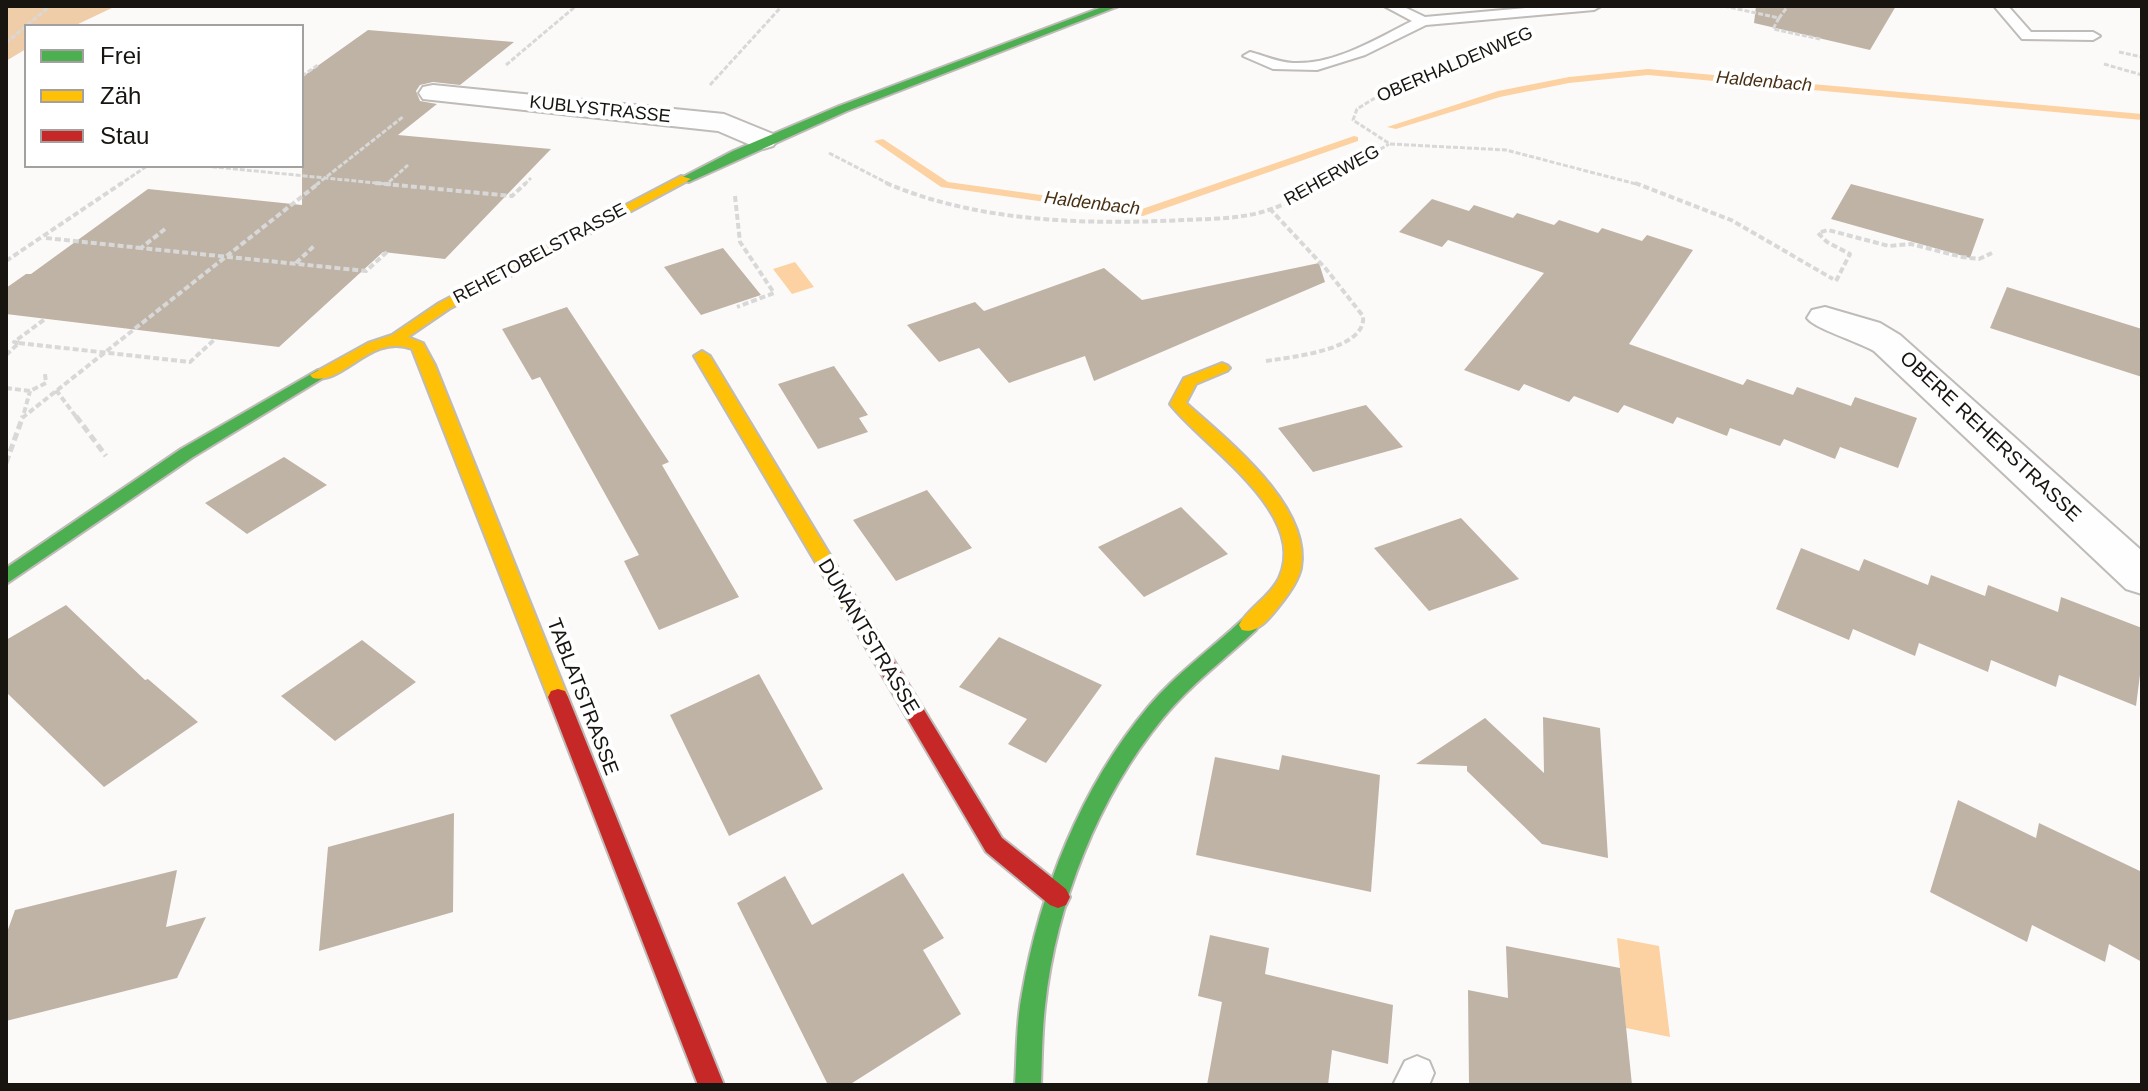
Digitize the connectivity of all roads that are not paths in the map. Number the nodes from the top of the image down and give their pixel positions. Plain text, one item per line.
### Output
1 (1114, 6) edge
2 (1391, 6) edge
3 (1594, 6) edge
4 (2001, 6) edge
5 (1423, 21) junction
6 (2093, 36) dead end
7 (1250, 56) dead end
8 (433, 93) road end
9 (763, 140) junction
10 (1831, 300) road end
11 (397, 338) junction
12 (702, 356) dead end
13 (1222, 368) road end
14 (6, 577) edge
15 (2142, 577) edge
16 (1058, 897) junction
17 (711, 1085) edge
18 (1028, 1085) edge

1 - 9 street, REHETOBELSTRASSE
2 - 5 lane
3 - 5 lane
4 - 6 lane
5 - 7 lane
8 - 9 street, KUBLYSTRASSE
9 - 11 street, REHETOBELSTRASSE
10 - 15 street, OBERE REHERSTRASSE
11 - 14 street, REHETOBELSTRASSE
11 - 17 street, TABLATSTRASSE
12 - 16 street, DUNANTSTRASSE
13 - 16 street
16 - 18 street

